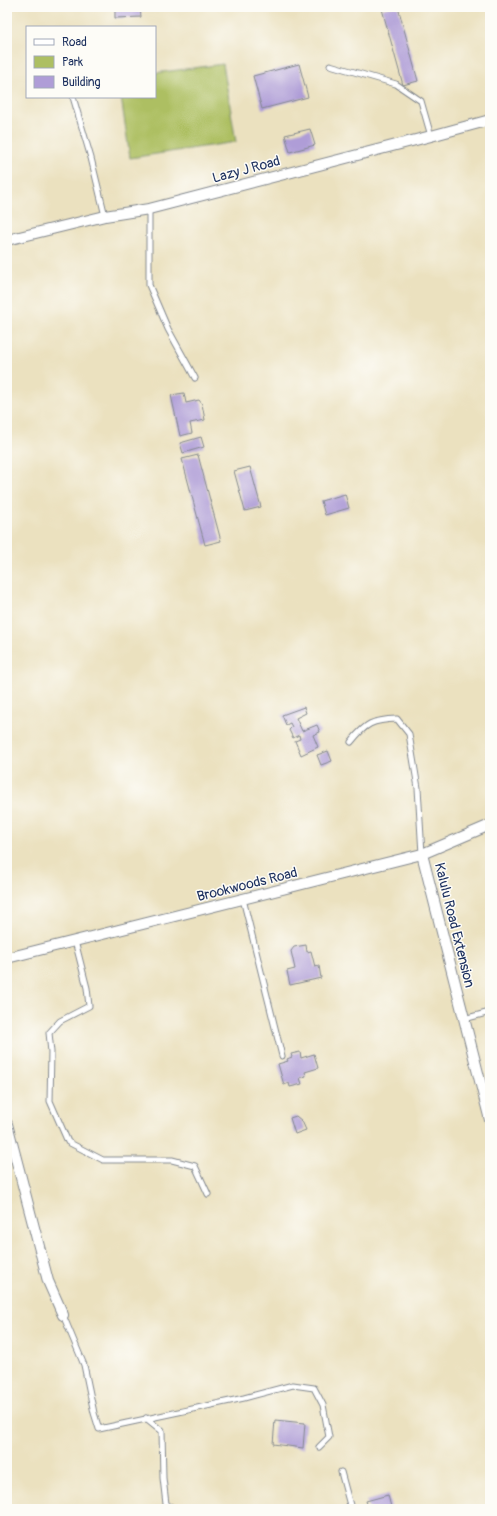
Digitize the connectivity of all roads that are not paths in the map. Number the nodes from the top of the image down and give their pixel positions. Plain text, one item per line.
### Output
1 (330, 65) dead end
2 (73, 98) edge
3 (490, 120) edge
4 (431, 136) junction
5 (150, 209) junction
6 (105, 216) junction
7 (7, 240) edge
8 (195, 378) dead end
9 (351, 742) dead end
10 (490, 825) edge
11 (422, 854) junction
12 (243, 899) junction
13 (75, 941) junction
14 (7, 958) edge
15 (490, 1012) edge
16 (464, 1019) junction
17 (282, 1056) dead end
18 (490, 1120) edge
19 (7, 1124) edge
20 (208, 1194) dead end
21 (63, 1315) joint
22 (146, 1418) junction
23 (319, 1447) dead end
24 (341, 1472) dead end
25 (175, 1509) edge
26 (352, 1509) edge

1 - 4 lane
2 - 6 lane
3 - 4 street, Lazy J Road
4 - 5 street, Lazy J Road
5 - 6 street, Lazy J Road
5 - 8 lane
6 - 7 street, Lazy J Road
9 - 11 lane
10 - 11 street, Brookwoods Road
11 - 12 street, Brookwoods Road
11 - 16 street, Kalulu Road Extension
12 - 13 street, Brookwoods Road
12 - 17 lane
13 - 14 street, Brookwoods Road
13 - 20 lane
15 - 16 lane
16 - 18 street, Kalulu Road Extension
19 - 21 street
21 - 22 lane
22 - 23 lane
22 - 25 lane
24 - 26 lane

